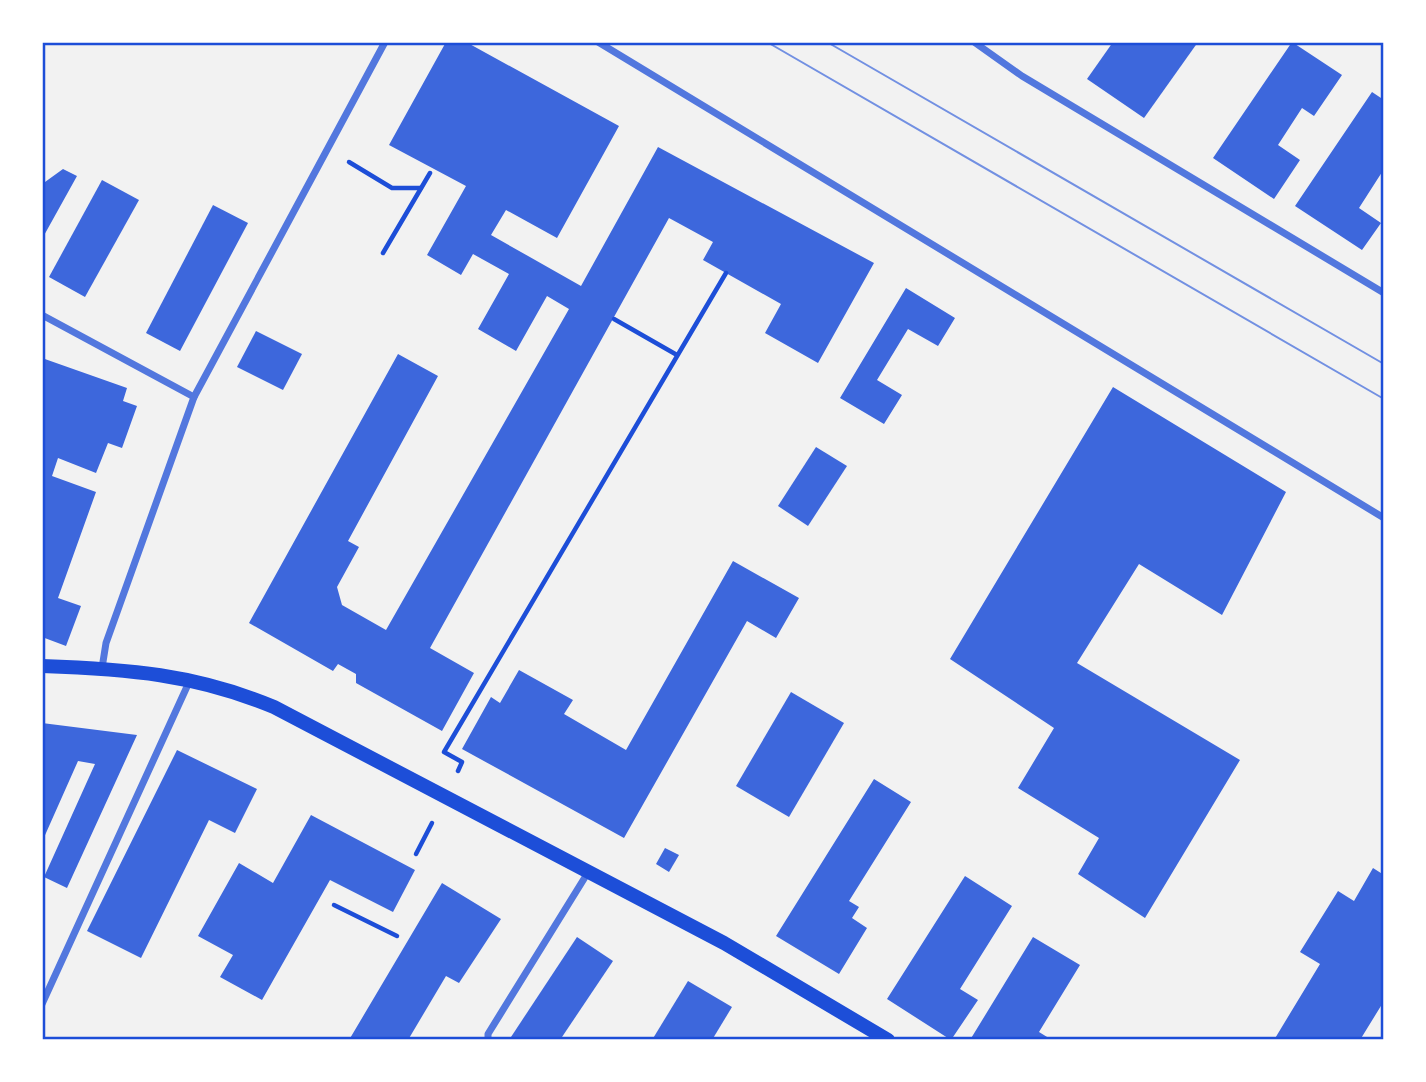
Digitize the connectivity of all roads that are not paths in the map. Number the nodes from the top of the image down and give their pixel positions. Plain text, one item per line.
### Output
1 (384, 42) edge
2 (598, 42) edge
3 (974, 42) edge
4 (1383, 291) edge
5 (42, 316) edge
6 (194, 397) junction
7 (1384, 518) edge
8 (42, 667) edge
9 (102, 668) junction
10 (190, 679) junction
11 (587, 874) junction
12 (42, 1004) edge
13 (488, 1040) edge
14 (888, 1040) edge

1 - 6 street
2 - 7 street
3 - 4 street
5 - 6 street
6 - 9 street
8 - 9 main road
9 - 10 main road
10 - 11 main road
10 - 12 street
11 - 13 street
11 - 14 main road

